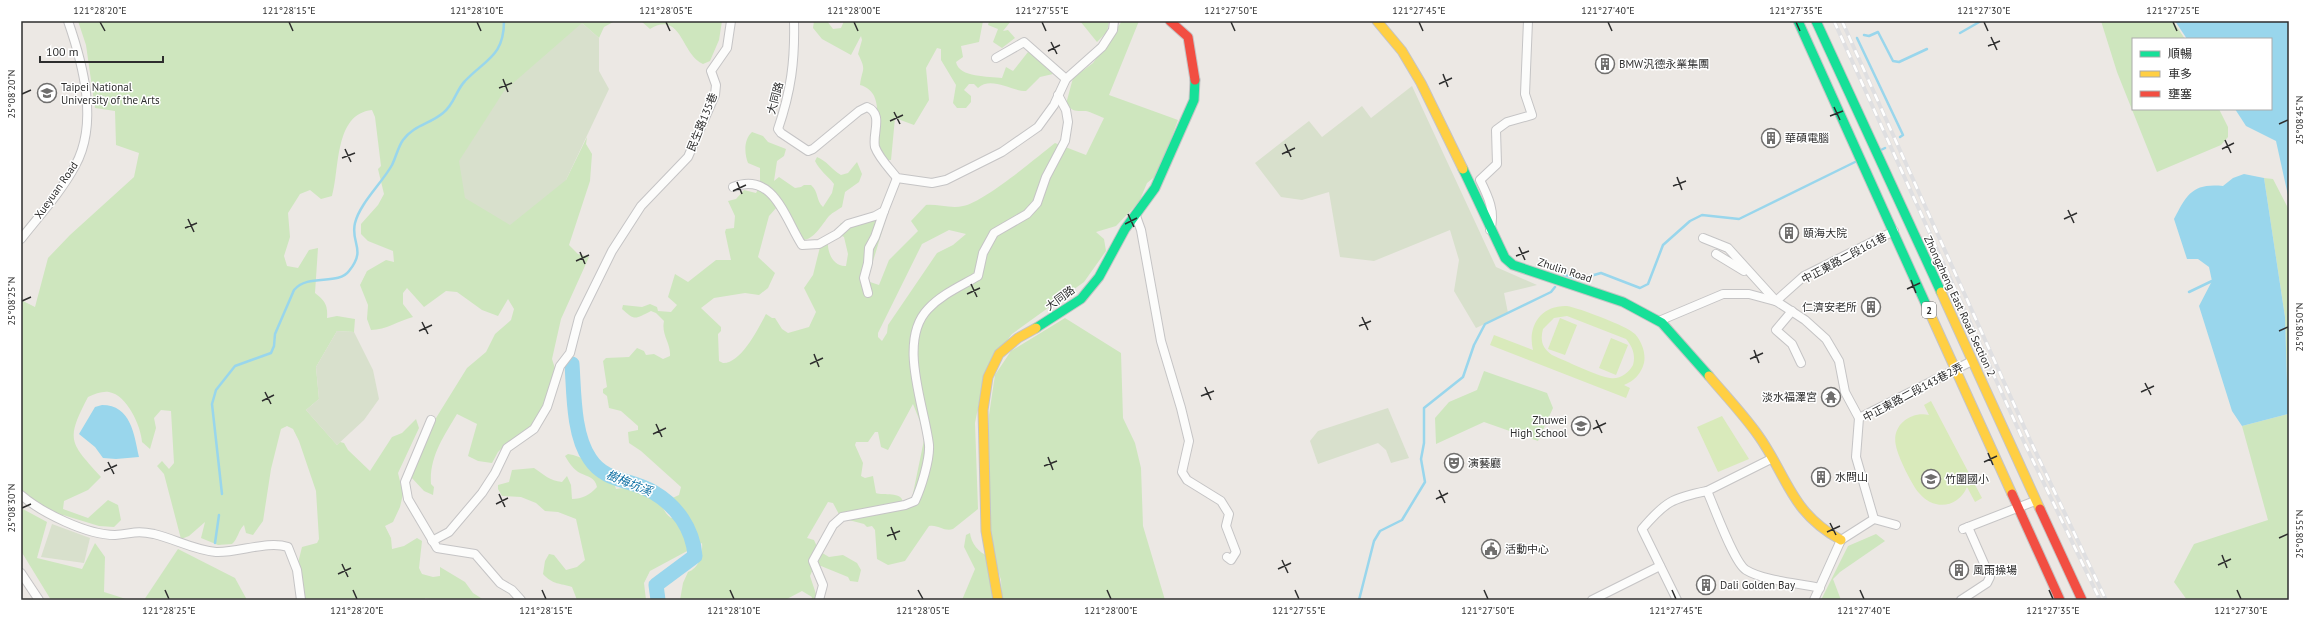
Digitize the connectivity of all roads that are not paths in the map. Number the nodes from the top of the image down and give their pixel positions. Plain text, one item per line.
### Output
1 (68, 21) edge
2 (731, 21) edge
3 (794, 21) edge
4 (1114, 21) edge
5 (1170, 21) edge
6 (1528, 21) edge
7 (1798, 21) edge
8 (1816, 21) edge
9 (1381, 22) edge
10 (996, 58) dead end
11 (1066, 79) junction
12 (1058, 94) junction
13 (897, 178) junction
14 (734, 187) dead end
15 (884, 210) junction
16 (1136, 216) junction
17 (1490, 230) junction
18 (1894, 231) junction
19 (1703, 238) dead end
20 (21, 239) edge
21 (1716, 254) dead end
22 (1750, 274) junction
23 (868, 293) dead end
24 (1776, 301) junction
25 (1792, 311) junction
26 (1659, 321) junction
27 (1972, 361) junction
28 (1801, 363) dead end
29 (1956, 368) junction
30 (1859, 418) junction
31 (431, 420) dead end
32 (1771, 459) junction
33 (1707, 490) junction
34 (21, 494) edge
35 (2035, 501) junction
36 (2020, 509) junction
37 (1874, 519) junction
38 (1896, 525) dead end
39 (1841, 540) junction
40 (432, 541) junction
41 (1227, 557) dead end
42 (1660, 566) junction
43 (21, 574) edge
44 (1820, 588) junction
45 (39, 600) edge
46 (301, 600) edge
47 (521, 600) edge
48 (819, 600) edge
49 (998, 600) edge
50 (1592, 600) edge
51 (1677, 600) edge
52 (1814, 600) edge
53 (1961, 600) edge
54 (2060, 600) edge
55 (2082, 600) edge

1 - 20 street, Xueyuan Road
2 - 40 street, 民生路135巷
3 - 13 street, 大同路
4 - 11 street
5 - 16 street, 大同路
6 - 17 street
7 - 18 street, 2
8 - 27 street, Zhongzheng East Road Section 2 / 2
9 - 17 street, Zhulin Road
10 - 11 street
11 - 12 street
12 - 13 street
12 - 48 street
13 - 15 street
14 - 15 street
15 - 23 street
16 - 41 street
16 - 49 street, 大同路
17 - 26 street, Zhulin Road
18 - 24 street, 中正東路二段161巷
18 - 29 street, 2
19 - 22 street
21 - 22 street
22 - 24 street
24 - 25 street
24 - 26 street
25 - 28 street
25 - 30 street
26 - 32 street, Zhulin Road
27 - 29 street, 中正東路二段143巷2弄
27 - 35 street, Zhongzheng East Road Section 2 / 2
29 - 30 street, 中正東路二段143巷2弄
29 - 36 street, 2
30 - 37 street, 中正東路二段143巷2弄
31 - 40 street
32 - 33 street
32 - 39 street, Zhulin Road
33 - 42 street
33 - 44 street
34 - 46 street
35 - 36 street
35 - 55 street, Zhongzheng East Road Section 2 / 2
36 - 53 street
36 - 54 street, 2
37 - 38 street
37 - 39 street
39 - 44 street
40 - 47 street
42 - 50 street
42 - 51 street
43 - 45 street
44 - 52 street

